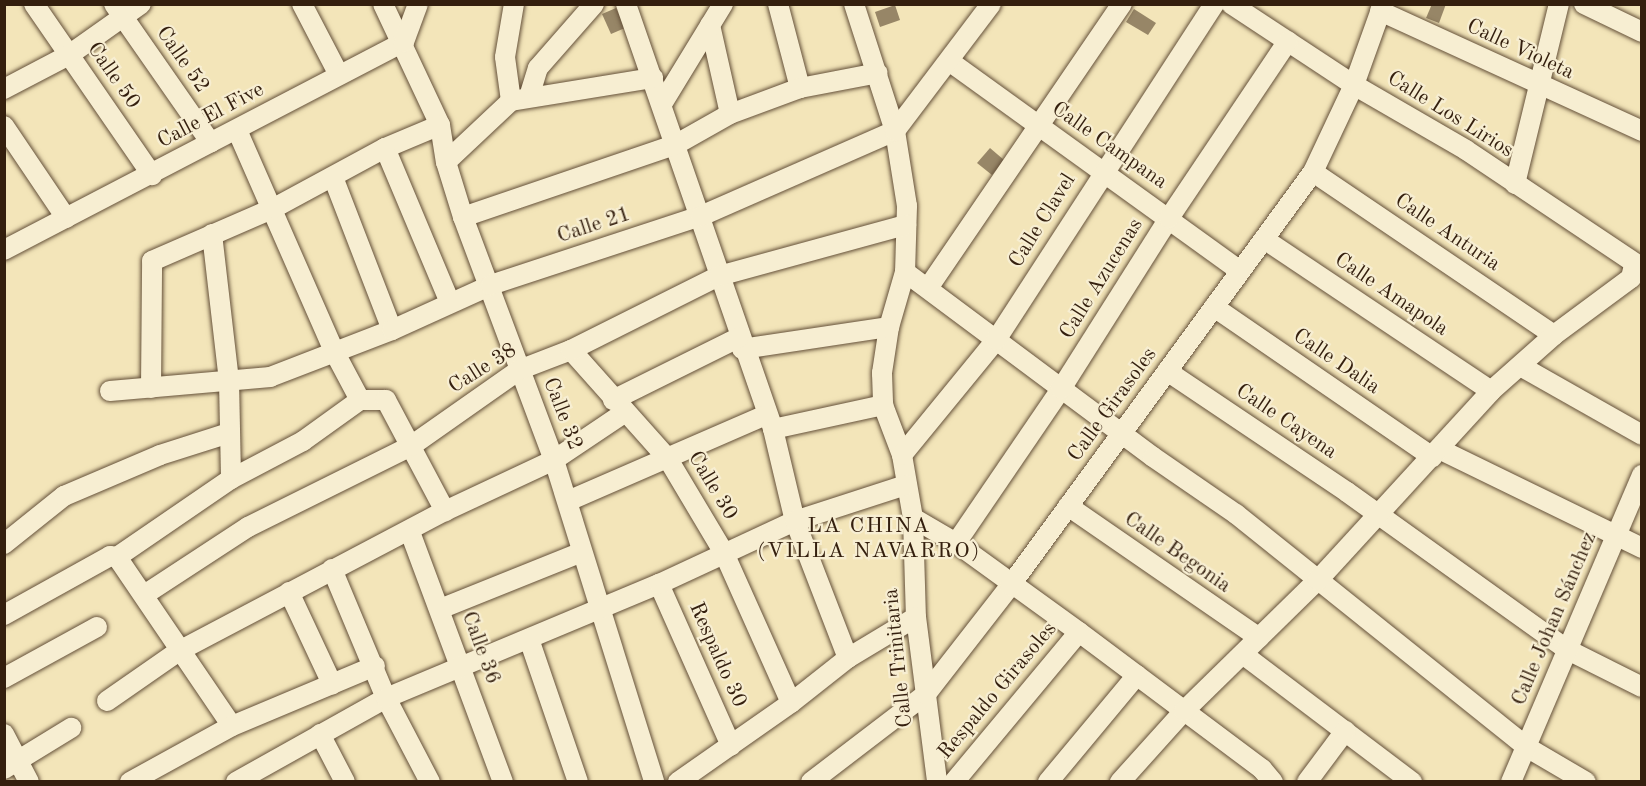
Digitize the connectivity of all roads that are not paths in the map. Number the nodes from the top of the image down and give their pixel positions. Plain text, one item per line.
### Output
1 (34, 4) edge
2 (141, 4) edge
3 (302, 4) edge
4 (383, 4) edge
5 (418, 4) edge
6 (514, 4) edge
7 (594, 4) edge
8 (626, 4) edge
9 (723, 4) edge
10 (778, 4) edge
11 (854, 4) edge
12 (991, 4) edge
13 (1122, 4) edge
14 (1214, 4) edge
15 (1559, 4) edge
16 (1584, 4) edge
17 (1243, 8) edge
18 (1381, 8) edge
19 (119, 11) edge
20 (710, 25) junction
21 (1641, 32) edge
22 (1288, 41) junction
23 (404, 42) junction
24 (69, 55) junction
25 (949, 60) junction
26 (878, 73) junction
27 (339, 75) junction
28 (653, 78) junction
29 (1354, 85) junction
30 (1539, 86) junction
31 (800, 88) junction
32 (4, 89) edge
33 (520, 99) junction
34 (662, 104) junction
35 (730, 114) junction
36 (440, 124) junction
37 (1038, 125) junction
38 (4, 126) edge
39 (237, 130) junction
40 (895, 131) junction
41 (1641, 131) edge
42 (211, 143) junction
43 (675, 145) junction
44 (385, 148) junction
45 (446, 162) junction
46 (1102, 171) junction
47 (1313, 172) junction
48 (152, 175) junction
49 (333, 177) junction
50 (1515, 184) junction
51 (274, 208) junction
52 (701, 216) junction
53 (463, 217) junction
54 (66, 218) junction
55 (1169, 218) junction
56 (906, 225) junction
57 (212, 234) junction
58 (1264, 239) junction
59 (4, 250) edge
60 (1638, 267) edge
61 (1240, 271) junction
62 (905, 272) junction
63 (719, 276) junction
64 (491, 285) junction
65 (928, 288) junction
66 (450, 303) junction
67 (1214, 308) junction
68 (889, 327) junction
69 (392, 330) junction
70 (1554, 335) junction
71 (996, 340) junction
72 (740, 344) junction
73 (571, 350) junction
74 (335, 353) junction
75 (1522, 367) junction
76 (519, 370) junction
77 (1167, 371) junction
78 (229, 381) junction
79 (152, 388) junction
80 (1061, 389) junction
81 (110, 391) dead end
82 (1491, 391) junction
83 (360, 400) junction
84 (883, 405) junction
85 (618, 407) junction
86 (769, 422) junction
87 (230, 433) junction
88 (1121, 434) junction
89 (1641, 435) edge
90 (411, 446) junction
91 (1435, 453) junction
92 (902, 455) junction
93 (668, 459) junction
94 (554, 460) junction
95 (1641, 475) edge
96 (231, 479) junction
97 (906, 485) junction
98 (568, 501) junction
99 (1068, 506) junction
100 (445, 511) junction
101 (1376, 514) junction
102 (913, 518) junction
103 (795, 520) junction
104 (410, 532) junction
105 (1616, 536) junction
106 (956, 543) junction
107 (4, 544) edge
108 (1641, 548) edge
109 (582, 552) junction
110 (724, 554) junction
111 (117, 557) junction
112 (332, 570) junction
113 (1318, 580) junction
114 (659, 584) junction
115 (1010, 586) junction
116 (289, 592) junction
117 (144, 595) junction
118 (440, 609) junction
119 (599, 609) junction
120 (4, 615) edge
121 (916, 617) junction
122 (97, 627) dead end
123 (1079, 632) junction
124 (1259, 638) junction
125 (528, 639) junction
126 (1566, 649) junction
127 (179, 651) junction
128 (1244, 655) junction
129 (848, 658) junction
130 (375, 666) junction
131 (461, 666) junction
132 (1137, 675) junction
133 (4, 678) edge
134 (332, 684) junction
135 (1641, 687) edge
136 (926, 694) junction
137 (386, 698) junction
138 (106, 701) dead end
139 (791, 703) junction
140 (1184, 711) junction
141 (232, 726) junction
142 (71, 728) dead end
143 (1345, 731) junction
144 (4, 734) edge
145 (320, 734) junction
146 (731, 746) junction
147 (1528, 748) junction
148 (11, 765) edge
149 (1128, 779) edge
150 (29, 782) edge
151 (130, 782) edge
152 (236, 782) edge
153 (345, 782) edge
154 (430, 782) edge
155 (503, 782) edge
156 (578, 782) edge
157 (654, 782) edge
158 (678, 782) edge
159 (812, 782) edge
160 (937, 782) edge
161 (954, 782) edge
162 (1048, 782) edge
163 (1273, 782) edge
164 (1307, 782) edge
165 (1412, 782) edge
166 (1511, 782) edge
167 (1586, 782) edge

1 - 24 street, Calle 50
2 - 19 street
3 - 27 street
4 - 23 street, Calle 32
5 - 23 street
6 - 33 street
7 - 33 street
8 - 28 street
9 - 20 street
10 - 31 street
11 - 26 street, Calle Trinitaria
12 - 25 street, Calle 21
13 - 37 street
14 - 46 street, Calle Clavel
15 - 30 street
16 - 21 street
17 - 22 street, Calle Los Lirios
18 - 29 street, Calle Girasoles
18 - 30 street, Calle Violeta
19 - 24 street
19 - 42 street, Calle 52
20 - 34 street
20 - 35 street
22 - 29 street, Calle Los Lirios
22 - 55 street, Calle Azucenas
23 - 27 street, Calle El Five
23 - 36 street, Calle 32
24 - 32 street
24 - 48 street, Calle 50
25 - 37 street, Calle Campana
25 - 40 street, Calle 21
26 - 31 street
26 - 40 street, Calle Trinitaria
27 - 39 street, Calle El Five
28 - 33 street
28 - 34 street
29 - 47 street, Calle Girasoles
29 - 50 street, Calle Los Lirios
30 - 41 street, Calle Violeta
30 - 50 street
31 - 35 street
33 - 45 street
34 - 43 street
35 - 43 street
36 - 44 street
36 - 45 street, Calle 32
37 - 46 street, Calle Campana
37 - 65 street
38 - 54 street
39 - 42 street, Calle El Five
39 - 51 street
40 - 52 street, Calle 21
40 - 56 street, Calle Trinitaria
42 - 48 street, Calle El Five
43 - 52 street
43 - 53 street
44 - 49 street
44 - 66 street
45 - 53 street, Calle 32
46 - 55 street, Calle Campana
46 - 71 street, Calle Clavel
47 - 58 street, Calle Girasoles
47 - 70 street, Calle Anturia
48 - 54 street, Calle El Five
49 - 51 street
49 - 69 street
50 - 60 street, Calle Los Lirios
51 - 57 street
51 - 74 street
52 - 63 street
52 - 64 street, Calle 21
53 - 64 street, Calle 32
54 - 59 street, Calle El Five
55 - 61 street, Calle Campana
55 - 80 street, Calle Azucenas
56 - 62 street, Calle Trinitaria
56 - 63 street, Calle 38
57 - 78 street
57 - 79 street
58 - 61 street, Calle Girasoles
58 - 82 street, Calle Amapola
60 - 70 street
61 - 67 street, Calle Girasoles
62 - 65 street
62 - 68 street, Calle Trinitaria
63 - 72 street
63 - 73 street, Calle 38
64 - 66 street, Calle 21
64 - 76 street, Calle 32
65 - 71 street
66 - 69 street, Calle 21
67 - 77 street, Calle Girasoles
67 - 91 street, Calle Dalia
68 - 72 street
68 - 84 street, Calle Trinitaria
69 - 74 street, Calle 21
70 - 75 street
71 - 80 street
71 - 92 street, Calle Clavel
72 - 85 street
72 - 86 street
73 - 76 street, Calle 38
73 - 85 street, Calle 30
74 - 78 street, Calle 21
74 - 83 street
75 - 82 street
75 - 89 street
76 - 90 street, Calle 38
76 - 94 street, Calle 32
77 - 88 street, Calle Girasoles
77 - 101 street, Calle Cayena
78 - 79 street, Calle 21
78 - 87 street
79 - 81 street, Calle 21
80 - 88 street
80 - 106 street, Calle Azucenas
82 - 91 street
83 - 90 street
83 - 96 street
84 - 86 street
84 - 92 street, Calle Trinitaria
85 - 93 street, Calle 30
85 - 94 street
86 - 93 street
86 - 103 street
87 - 96 street
87 - 107 street
88 - 99 street, Calle Girasoles
88 - 113 street
90 - 100 street
90 - 117 street, Calle 38
91 - 101 street
91 - 105 street, Calle Dalia
92 - 97 street, Calle Trinitaria
93 - 98 street
93 - 110 street, Calle 30
94 - 98 street, Calle 32
94 - 100 street
95 - 105 street, Calle Johan Sánchez
96 - 111 street
97 - 102 street, Calle Trinitaria
97 - 103 street
98 - 109 street, Calle 32
99 - 115 street, Calle Girasoles
99 - 124 street, Calle Begonia
100 - 104 street
101 - 113 street
101 - 126 street, Calle Cayena
102 - 106 street
102 - 121 street, Calle Trinitaria
103 - 110 street
103 - 129 street
104 - 112 street
104 - 118 street, Calle 36
105 - 108 street, Calle Dalia
105 - 126 street, Calle Johan Sánchez
106 - 115 street
109 - 118 street
109 - 119 street, Calle 32
110 - 114 street
110 - 139 street, Calle 30
111 - 117 street
111 - 120 street
112 - 116 street
112 - 130 street
113 - 124 street
113 - 147 street
114 - 119 street
114 - 146 street, Respaldo 30
115 - 123 street
115 - 136 street, Calle Girasoles
116 - 127 street
116 - 134 street
117 - 127 street
118 - 131 street, Calle 36
119 - 125 street
119 - 157 street, Calle 32
121 - 129 street
121 - 136 street, Calle Trinitaria
122 - 133 street
123 - 132 street
123 - 161 street, Respaldo Girasoles
124 - 128 street
125 - 131 street
125 - 156 street
126 - 135 street, Calle Cayena
126 - 147 street, Calle Johan Sánchez
127 - 138 street
127 - 141 street
128 - 140 street
128 - 143 street
129 - 139 street
130 - 134 street
130 - 137 street
131 - 137 street
131 - 155 street, Calle 36
132 - 140 street
132 - 162 street
134 - 141 street
136 - 159 street, Calle Girasoles
136 - 160 street, Calle Trinitaria
137 - 145 street
137 - 154 street
139 - 146 street
140 - 149 street
140 - 163 street
141 - 151 street
142 - 148 street
143 - 164 street
143 - 165 street
144 - 148 street
145 - 152 street
145 - 153 street
146 - 158 street
147 - 166 street, Calle Johan Sánchez
147 - 167 street
148 - 150 street

